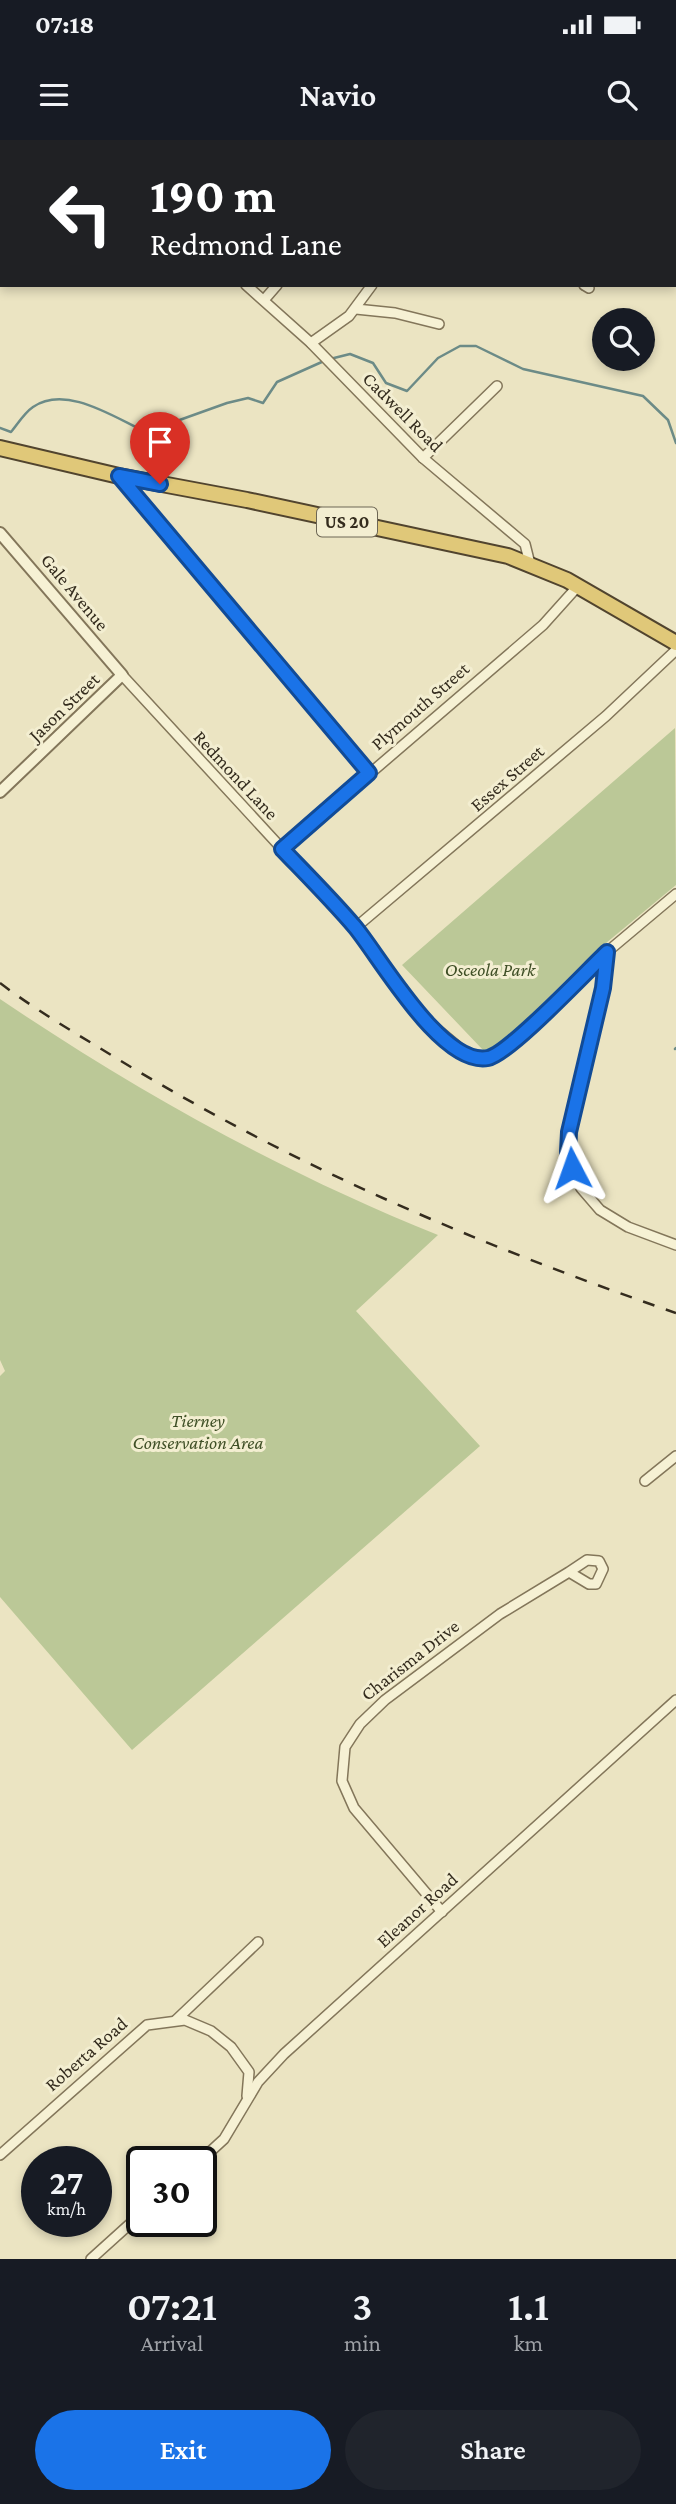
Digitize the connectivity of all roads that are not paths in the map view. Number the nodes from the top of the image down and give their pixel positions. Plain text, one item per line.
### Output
1 (248, 287) edge
2 (275, 287) edge
3 (371, 287) edge
4 (264, 300) junction
5 (356, 309) junction
6 (439, 324) dead end
7 (311, 344) junction
8 (497, 386) dead end
9 (0, 448) edge
10 (423, 458) junction
11 (119, 476) junction
12 (0, 533) edge
13 (530, 564) junction
14 (578, 586) junction
15 (676, 643) edge
16 (676, 650) edge
17 (122, 675) junction
18 (369, 773) junction
19 (0, 792) edge
20 (282, 849) junction
21 (676, 894) edge
22 (355, 928) junction
23 (607, 952) junction
24 (676, 1245) edge
25 (676, 1457) edge
26 (645, 1481) dead end
27 (569, 1572) dead end
28 (676, 1700) edge
29 (442, 1912) junction
30 (258, 1942) dead end
31 (176, 2020) junction
32 (247, 2098) junction
33 (216, 2146) edge
34 (0, 2155) edge
35 (126, 2227) edge
36 (91, 2259) edge

1 - 4 street, Cadwell Road
2 - 4 street
3 - 5 street
4 - 7 street, Cadwell Road
5 - 6 street
5 - 7 street
7 - 10 street, Cadwell Road
8 - 10 street
9 - 11 highway, US 20
10 - 13 street, Cadwell Road
11 - 13 highway, US 20
11 - 18 street
12 - 17 street, Gale Avenue
13 - 14 highway, US 20
14 - 15 highway, US 20
14 - 18 street, Plymouth Street
16 - 22 street, Essex Street
17 - 19 street, Jason Street
17 - 20 street, Redmond Lane
18 - 20 street, Plymouth Street
20 - 22 street, Redmond Lane
21 - 23 street, Redmond Lane
22 - 23 street, Redmond Lane
23 - 24 street
25 - 26 street
27 - 29 street, Charisma Drive
28 - 29 street, Eleanor Road
29 - 32 street, Eleanor Road
30 - 31 street
31 - 32 street
31 - 34 street, Roberta Road
32 - 33 street, Eleanor Road
35 - 36 street

